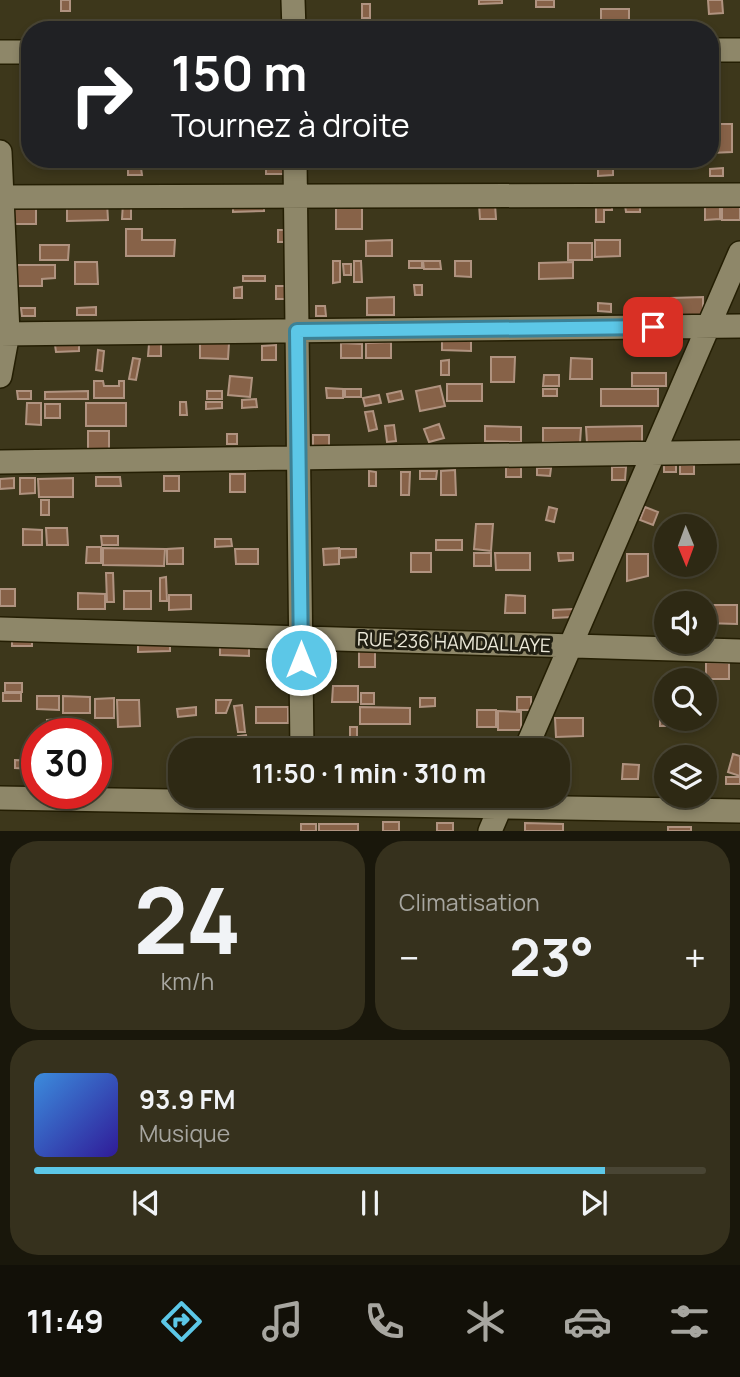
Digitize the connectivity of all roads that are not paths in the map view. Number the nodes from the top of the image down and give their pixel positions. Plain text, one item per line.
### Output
1 (293, 0) edge
2 (293, 21) edge
3 (719, 50) edge
4 (740, 50) edge
5 (0, 52) edge
6 (21, 52) edge
7 (0, 152) edge
8 (295, 168) edge
9 (740, 195) edge
10 (296, 196) junction
11 (1, 197) edge
12 (740, 253) edge
13 (740, 326) edge
14 (708, 327) junction
15 (297, 331) junction
16 (4, 334) edge
17 (0, 376) edge
18 (654, 452) junction
19 (740, 452) edge
20 (299, 457) junction
21 (0, 462) edge
22 (0, 629) edge
23 (301, 638) junction
24 (570, 646) junction
25 (740, 650) edge
26 (302, 738) edge
27 (531, 738) edge
28 (0, 798) edge
29 (168, 799) edge
30 (570, 804) edge
31 (500, 808) edge
32 (740, 811) edge
33 (490, 831) edge

1 - 2 street
3 - 4 street
5 - 6 street
7 - 11 street
8 - 10 street
9 - 10 street
10 - 11 street
10 - 15 street
11 - 16 street
12 - 14 street
13 - 14 street
14 - 15 street
14 - 18 street
15 - 16 street
15 - 20 street
16 - 17 street
18 - 19 street
18 - 20 street
18 - 24 street
20 - 21 street
20 - 23 street
22 - 23 street, RUE 236 HAMDALLAYE
23 - 24 street, RUE 236 HAMDALLAYE
23 - 26 street
24 - 25 street, RUE 236 HAMDALLAYE
24 - 27 street
28 - 29 street
30 - 32 street
31 - 33 street

